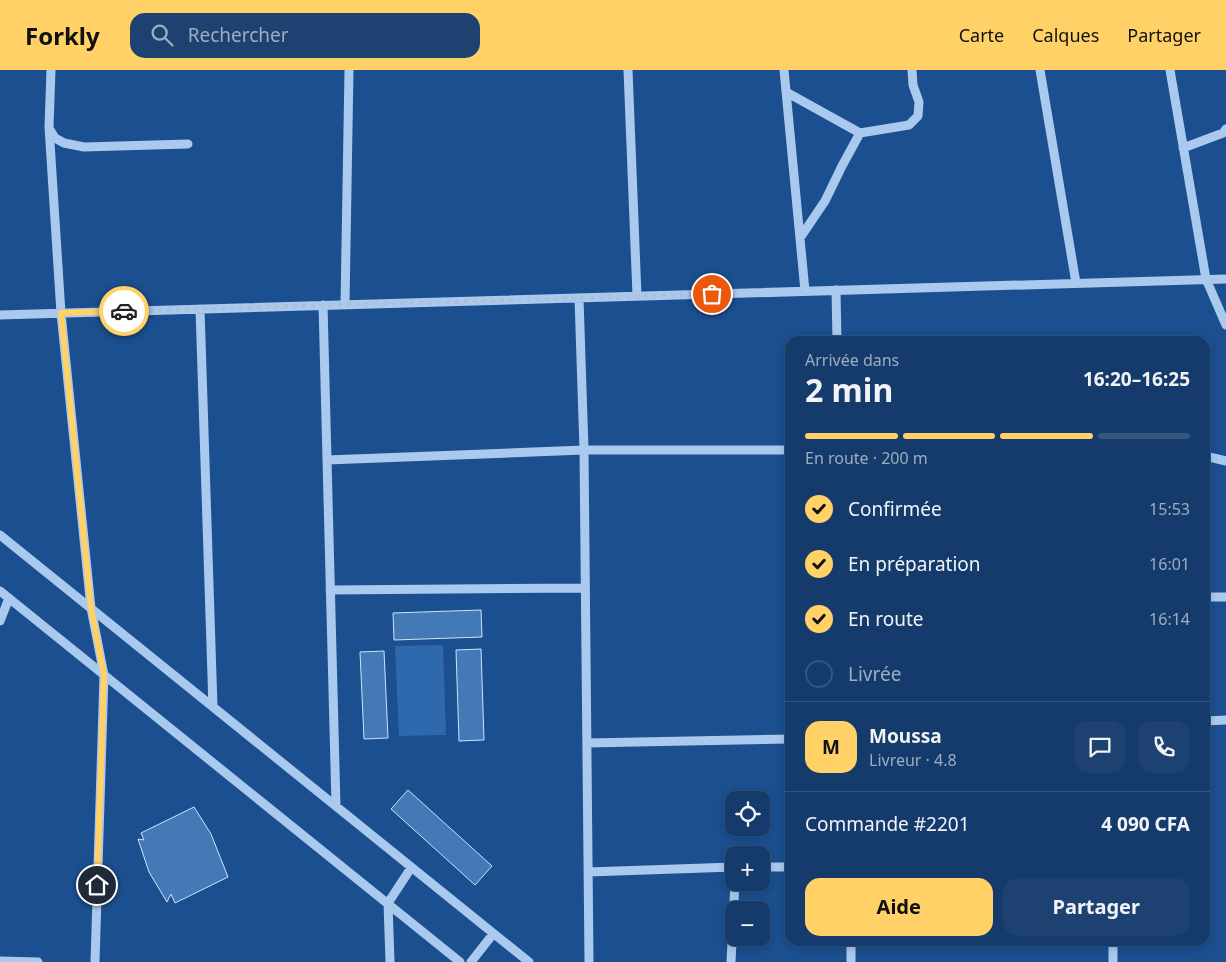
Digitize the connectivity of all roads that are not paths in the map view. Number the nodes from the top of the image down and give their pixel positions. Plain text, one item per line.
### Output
1 (51, 70) edge
2 (349, 70) edge
3 (628, 70) edge
4 (784, 70) edge
5 (912, 70) edge
6 (1040, 70) edge
7 (1170, 70) edge
8 (786, 92) junction
9 (49, 127) junction
10 (1226, 129) edge
11 (860, 133) junction
12 (188, 144) dead end
13 (1182, 148) junction
14 (800, 238) junction
15 (1206, 279) junction
16 (1226, 279) edge
17 (1076, 283) junction
18 (836, 290) junction
19 (805, 291) junction
20 (637, 296) junction
21 (579, 298) junction
22 (345, 304) junction
23 (323, 305) junction
24 (200, 309) junction
25 (61, 313) junction
26 (0, 315) edge
27 (1226, 325) edge
28 (837, 336) edge
29 (584, 450) junction
30 (785, 450) edge
31 (1210, 457) edge
32 (327, 460) junction
33 (1226, 461) edge
34 (0, 535) edge
35 (585, 588) junction
36 (330, 590) junction
37 (0, 591) edge
38 (1210, 597) edge
39 (1226, 597) edge
40 (9, 598) junction
41 (91, 608) junction
42 (0, 621) edge
43 (104, 675) junction
44 (213, 707) junction
45 (1226, 720) edge
46 (1210, 721) edge
47 (785, 739) edge
48 (587, 743) junction
49 (336, 806) junction
50 (725, 867) edge
51 (770, 867) edge
52 (785, 867) edge
53 (411, 868) junction
54 (588, 872) junction
55 (735, 891) edge
56 (388, 903) junction
57 (493, 934) junction
58 (851, 946) edge
59 (1113, 946) edge
60 (0, 961) edge
61 (38, 962) edge
62 (95, 962) edge
63 (390, 962) edge
64 (460, 962) edge
65 (471, 962) edge
66 (529, 962) edge
67 (590, 962) edge
68 (731, 962) edge
69 (851, 962) edge
70 (1112, 962) edge

1 - 9 street
2 - 22 street
3 - 20 street
4 - 8 street
5 - 11 street
6 - 17 street
7 - 13 street
8 - 11 street
8 - 14 street
9 - 12 street
9 - 25 street
10 - 13 street
11 - 14 street
13 - 15 street
14 - 19 street
15 - 16 street
15 - 17 street
15 - 27 street
17 - 18 street
18 - 19 street
18 - 28 street
19 - 20 street
20 - 21 street
21 - 22 street
21 - 29 street
22 - 23 street
23 - 24 street
23 - 32 street
24 - 25 street
24 - 44 street
25 - 26 street
25 - 41 street
29 - 30 street
29 - 32 street
29 - 35 street
31 - 33 street
32 - 36 street
34 - 41 street
35 - 36 street
35 - 48 street
36 - 49 street
37 - 40 street
38 - 39 street
40 - 42 street
40 - 43 street
41 - 43 street
41 - 44 street
43 - 56 street
43 - 62 street
44 - 49 street
45 - 46 street
47 - 48 street
48 - 54 street
49 - 53 street
50 - 54 street
51 - 52 street
53 - 56 street
53 - 57 street
54 - 67 street
55 - 68 street
56 - 63 street
56 - 64 street
57 - 65 street
57 - 66 street
58 - 69 street
59 - 70 street
60 - 61 street

